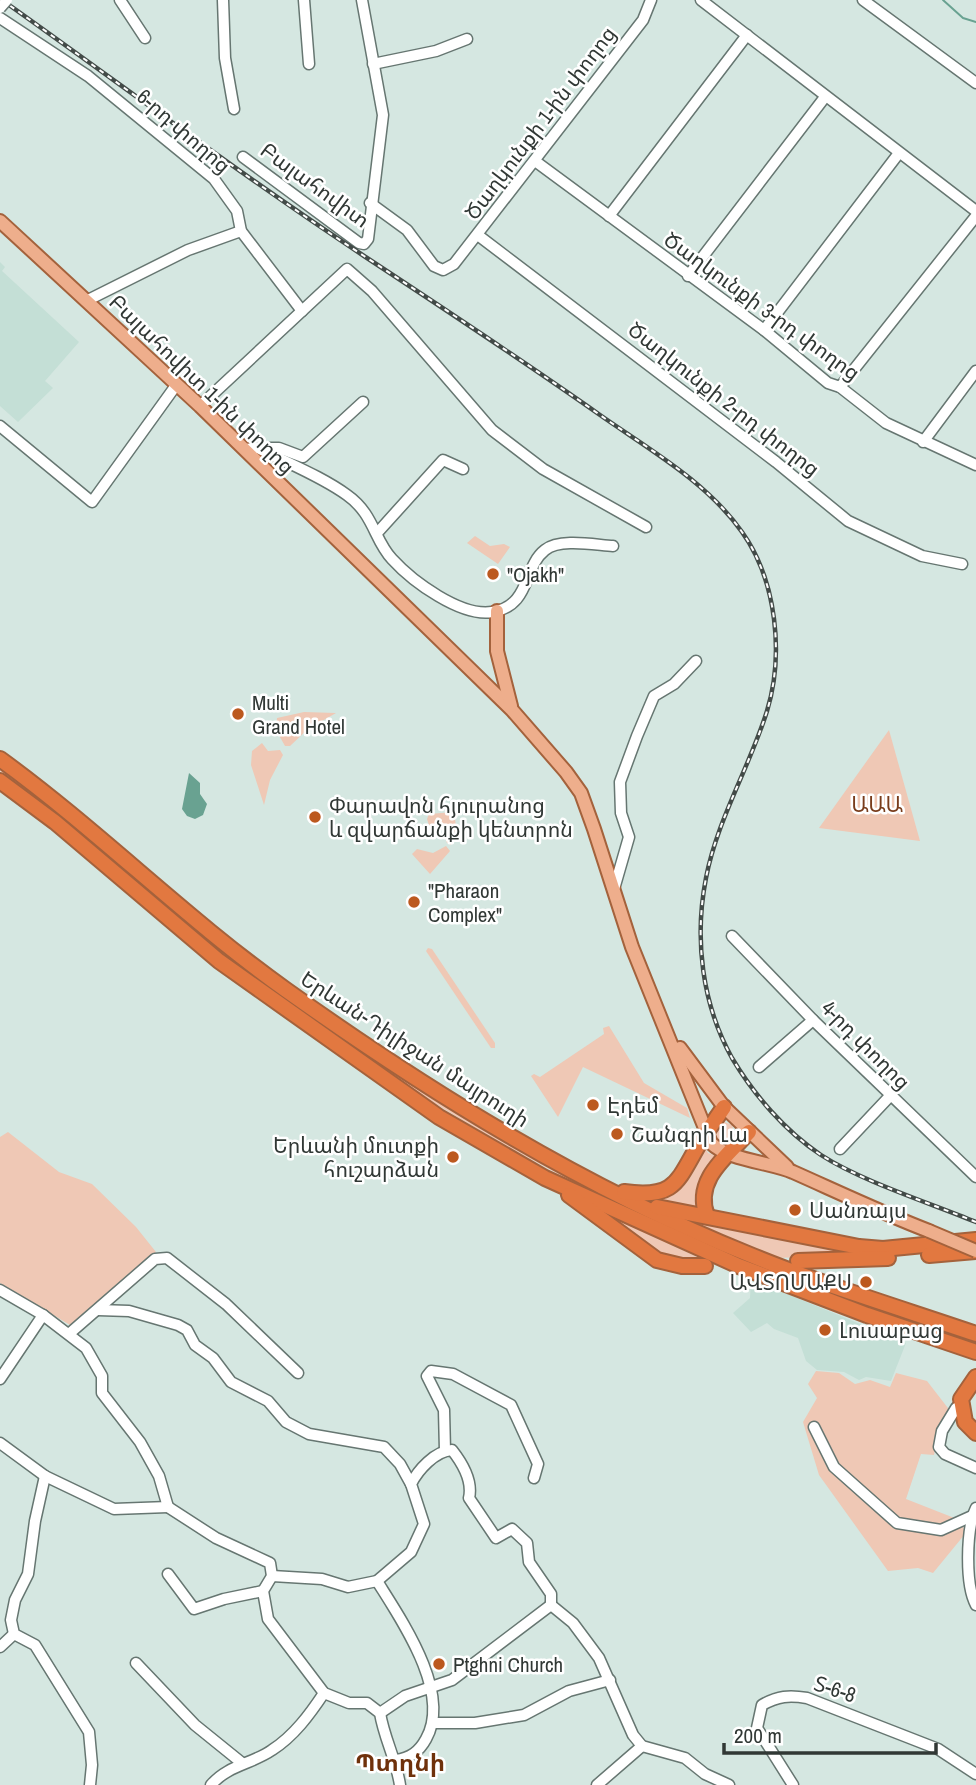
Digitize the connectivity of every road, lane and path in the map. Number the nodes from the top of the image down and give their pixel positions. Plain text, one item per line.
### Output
1 (7, 0) edge
2 (120, 0) edge
3 (223, 0) edge
4 (304, 0) edge
5 (362, 0) edge
6 (651, 0) edge
7 (701, 0) edge
8 (863, 0) edge
9 (0, 8) edge
10 (0, 18) edge
11 (747, 35) junction
12 (145, 38) dead end
13 (467, 39) dead end
14 (309, 64) dead end
15 (373, 64) junction
16 (976, 83) edge
17 (825, 97) junction
18 (234, 109) dead end
19 (900, 153) junction
20 (243, 157) dead end
21 (535, 161) junction
22 (370, 203) junction
23 (976, 214) edge
24 (609, 216) junction
25 (0, 221) edge
26 (241, 231) junction
27 (479, 236) junction
28 (688, 276) junction
29 (86, 301) junction
30 (302, 312) junction
31 (764, 330) junction
32 (976, 371) edge
33 (177, 384) junction
34 (840, 387) junction
35 (363, 402) dead end
36 (200, 406) junction
37 (0, 426) edge
38 (923, 442) junction
39 (258, 448) junction
40 (244, 449) junction
41 (976, 466) edge
42 (463, 469) dead end
43 (646, 527) dead end
44 (378, 532) junction
45 (613, 545) dead end
46 (962, 564) dead end
47 (497, 611) junction
48 (696, 661) dead end
49 (512, 710) junction
50 (0, 759) edge
51 (0, 780) edge
52 (614, 888) junction
53 (732, 936) dead end
54 (813, 1020) junction
55 (667, 1031) junction
56 (759, 1068) dead end
57 (890, 1096) junction
58 (724, 1107) junction
59 (749, 1132) junction
60 (705, 1135) junction
61 (840, 1149) dead end
62 (727, 1155) junction
63 (792, 1172) junction
64 (976, 1177) edge
65 (545, 1178) junction
66 (605, 1185) junction
67 (638, 1203) junction
68 (707, 1216) junction
69 (976, 1240) edge
70 (976, 1251) edge
71 (799, 1261) dead end
72 (705, 1266) dead end
73 (0, 1290) edge
74 (98, 1310) junction
75 (43, 1315) junction
76 (70, 1333) junction
77 (976, 1334) edge
78 (976, 1352) edge
79 (298, 1373) dead end
80 (976, 1377) edge
81 (0, 1379) edge
82 (961, 1410) junction
83 (814, 1427) dead end
84 (976, 1433) edge
85 (0, 1443) edge
86 (445, 1451) junction
87 (976, 1468) edge
88 (45, 1476) junction
89 (534, 1478) dead end
90 (411, 1484) junction
91 (168, 1507) junction
92 (974, 1512) edge
93 (168, 1574) dead end
94 (272, 1576) junction
95 (377, 1581) junction
96 (263, 1591) junction
97 (551, 1605) junction
98 (976, 1605) edge
99 (14, 1634) junction
100 (0, 1647) edge
101 (136, 1663) dead end
102 (610, 1680) junction
103 (430, 1689) junction
104 (324, 1693) junction
105 (380, 1713) junction
106 (434, 1723) junction
107 (642, 1746) junction
108 (396, 1760) junction
109 (242, 1763) junction
110 (976, 1774) edge
111 (90, 1785) edge
112 (211, 1785) edge
113 (400, 1785) edge
114 (597, 1785) edge
115 (729, 1785) edge
116 (793, 1785) edge

1 - 9 street, bridge
2 - 12 street
3 - 18 street
4 - 14 street
5 - 15 street
6 - 21 street, Ծաղկունքի 1-ին փողոց
7 - 11 street
8 - 16 street
10 - 26 street, 6-րդ փողոց
11 - 17 street
11 - 24 street
13 - 15 street
15 - 22 street
17 - 19 street
17 - 28 street
19 - 23 street
19 - 31 street
20 - 22 street, Բալահովիտ
21 - 24 street, Ծաղկունքի 3-րդ փողոց
21 - 27 street, Ծաղկունքի 1-ին փողոց
22 - 27 street, Ծաղկունքի 1-ին փողոց
23 - 34 street
24 - 28 street, Ծաղկունքի 3-րդ փողոց
25 - 29 main road, Բալահովիտ 1-ին փողոց
26 - 29 street
26 - 30 street, 6-րդ փողոց
27 - 46 street, Ծաղկունքի 2-րդ փողոց
28 - 31 street, Ծաղկունքի 3-րդ փողոց
29 - 33 main road, Բալահովիտ 1-ին փողոց
30 - 36 street
30 - 43 street
31 - 34 street, Ծաղկունքի 3-րդ փողոց
32 - 38 street
33 - 36 main road, Բալահովիտ 1-ին փողոց
33 - 37 street
34 - 38 street, Ծաղկունքի 3-րդ փողոց
35 - 39 street
36 - 40 main road, Բալահովիտ 1-ին փողոց
38 - 41 street, Ծաղկունքի 3-րդ փողոց
39 - 40 street
39 - 44 street
40 - 49 main road, Բալահովիտ 1-ին փողոց
42 - 44 street
44 - 47 street
45 - 47 street
47 - 49 main road
48 - 52 street
49 - 52 main road, Բալահովիտ 1-ին փողոց
50 - 66 highway, Երևան-Դիլիջան մայրուղի
51 - 65 highway, Երևան-Դիլիջան մայրուղի
52 - 55 main road, Բալահովիտ 1-ին փողոց
53 - 54 street, 4-րդ փողոց
54 - 56 street
54 - 57 street, 4-րդ փողոց
55 - 58 main road
55 - 60 main road
57 - 61 street
57 - 64 street, 4-րդ փողոց
58 - 59 main road
58 - 60 highway
59 - 62 highway
59 - 63 main road
60 - 62 main road
60 - 66 highway
62 - 63 main road
62 - 68 highway
63 - 70 main road, bridge
65 - 72 highway
65 - 78 highway, Երևան-Դիլիջան մայրուղի
66 - 67 highway, Երևան-Դիլիջան մայրուղի
67 - 68 highway
67 - 77 highway, Երևան-Դիլիջան մայրուղի
68 - 69 highway
70 - 71 highway
73 - 75 street
74 - 76 street
74 - 79 street
74 - 90 street
75 - 76 street
75 - 81 street
76 - 91 street
80 - 82 highway
82 - 84 highway
82 - 87 street
83 - 92 street
85 - 88 street
86 - 89 street
86 - 90 street
86 - 97 street
88 - 91 street
88 - 99 street
90 - 95 street
91 - 94 street
92 - 98 street
93 - 96 street
94 - 95 street
94 - 96 street
95 - 103 street
96 - 104 street
97 - 102 street
97 - 103 street
99 - 100 street
99 - 111 street
101 - 109 street
102 - 106 street
102 - 107 street
103 - 105 street
103 - 106 street
104 - 105 street
104 - 109 street
105 - 108 street
106 - 108 street
107 - 114 street
107 - 115 street
108 - 113 street
109 - 112 street
110 - 116 street, Տ-6-8 / Տ-6-8

